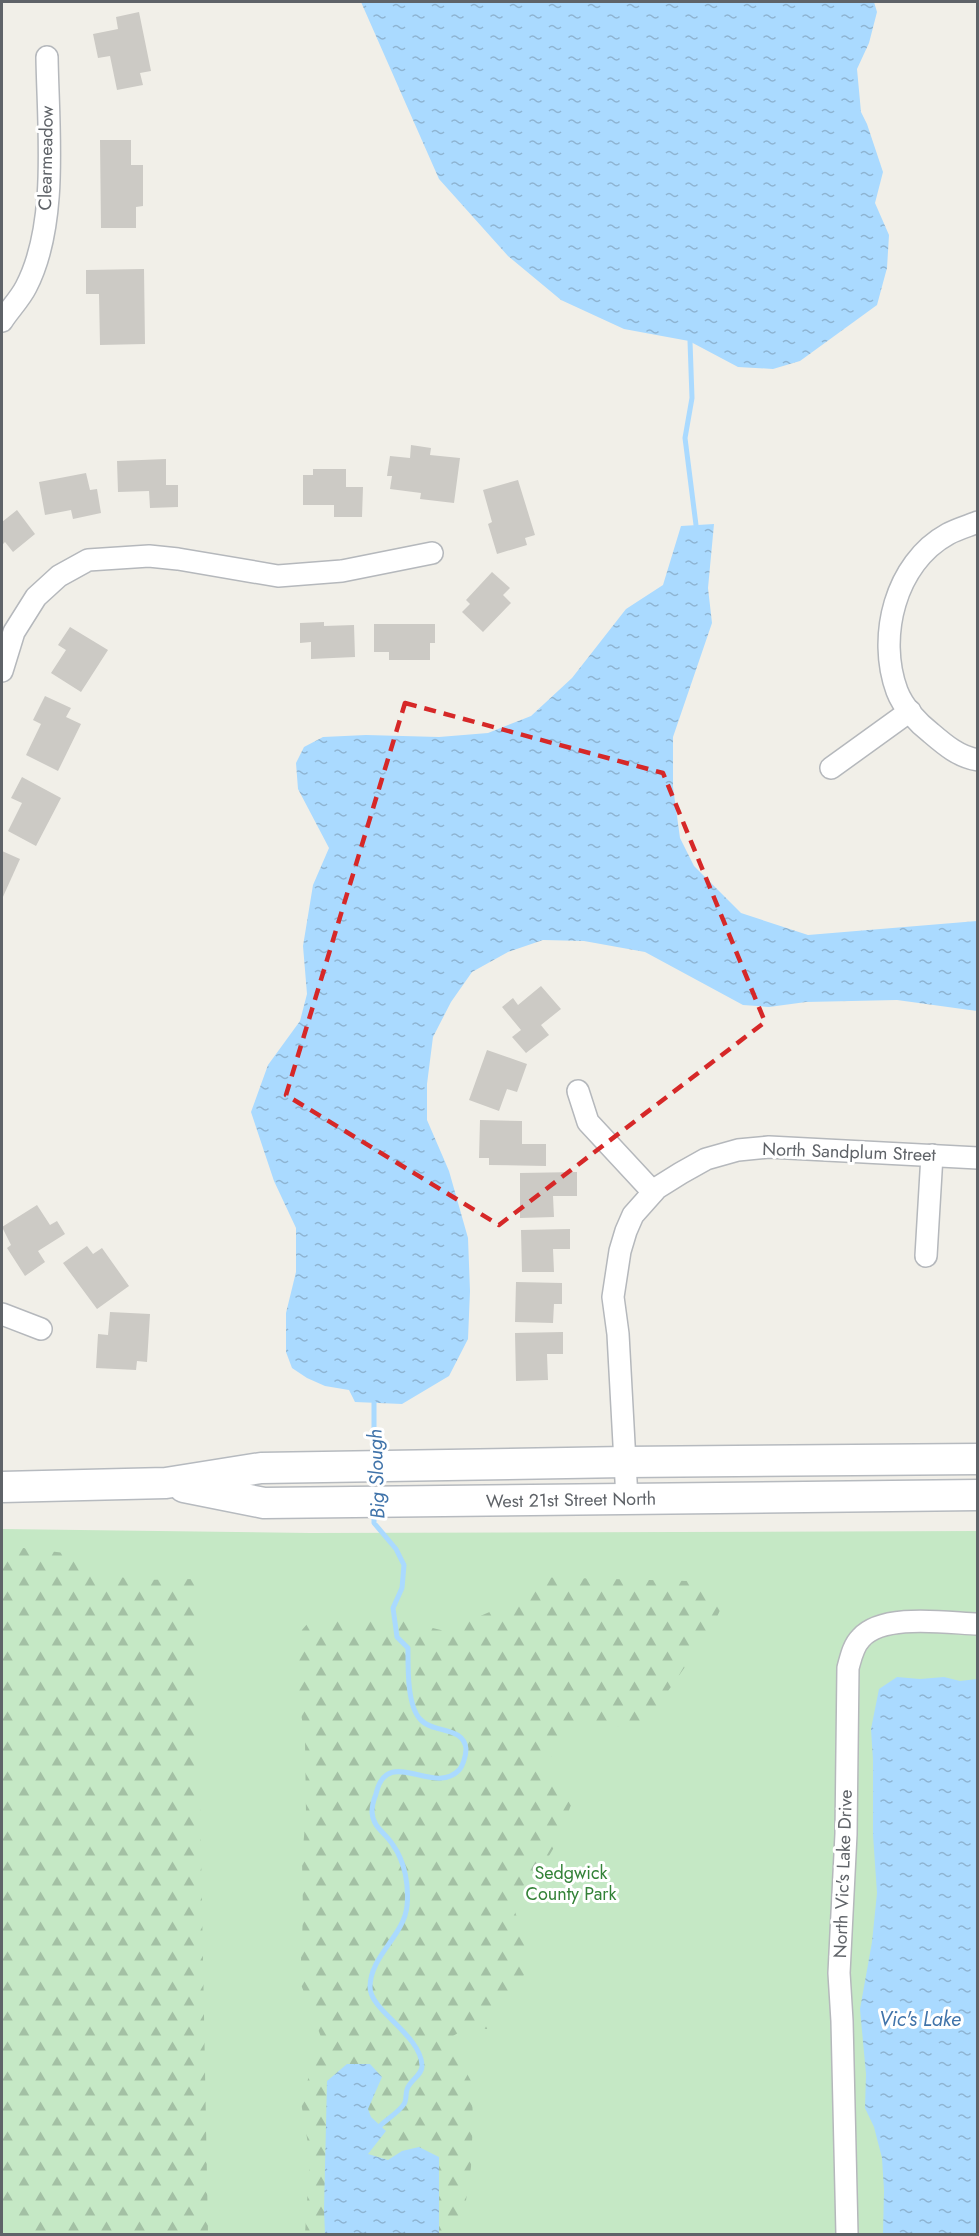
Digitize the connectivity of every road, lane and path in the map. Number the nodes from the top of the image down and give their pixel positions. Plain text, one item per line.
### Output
1 (47, 57) dead end
2 (2, 321) edge
3 (978, 522) edge
4 (432, 553) dead end
5 (2, 671) edge
6 (910, 711) junction
7 (978, 760) edge
8 (831, 768) dead end
9 (578, 1091) dead end
10 (932, 1155) junction
11 (978, 1158) edge
12 (653, 1192) junction
13 (926, 1256) dead end
14 (2, 1314) edge
15 (41, 1329) dead end
16 (978, 1459) edge
17 (625, 1462) junction
18 (166, 1483) junction
19 (2, 1487) edge
20 (978, 1495) edge
21 (627, 1499) junction
22 (978, 1624) edge
23 (847, 2235) edge

1 - 2 street, Clearmeadow
3 - 6 street
4 - 5 street
6 - 7 street
6 - 8 street
9 - 12 street
10 - 11 street, North Sandplum Street
10 - 12 street, North Sandplum Street
10 - 13 street
12 - 17 street, North Sandplum Street
14 - 15 street
16 - 17 main road, West 21st Street North
17 - 18 main road, West 21st Street North
17 - 21 street, North Sandplum Street
18 - 19 main road, West 21st Street North
18 - 21 main road, West 21st Street North
20 - 21 main road, West 21st Street North
22 - 23 street, North Vic's Lake Drive

